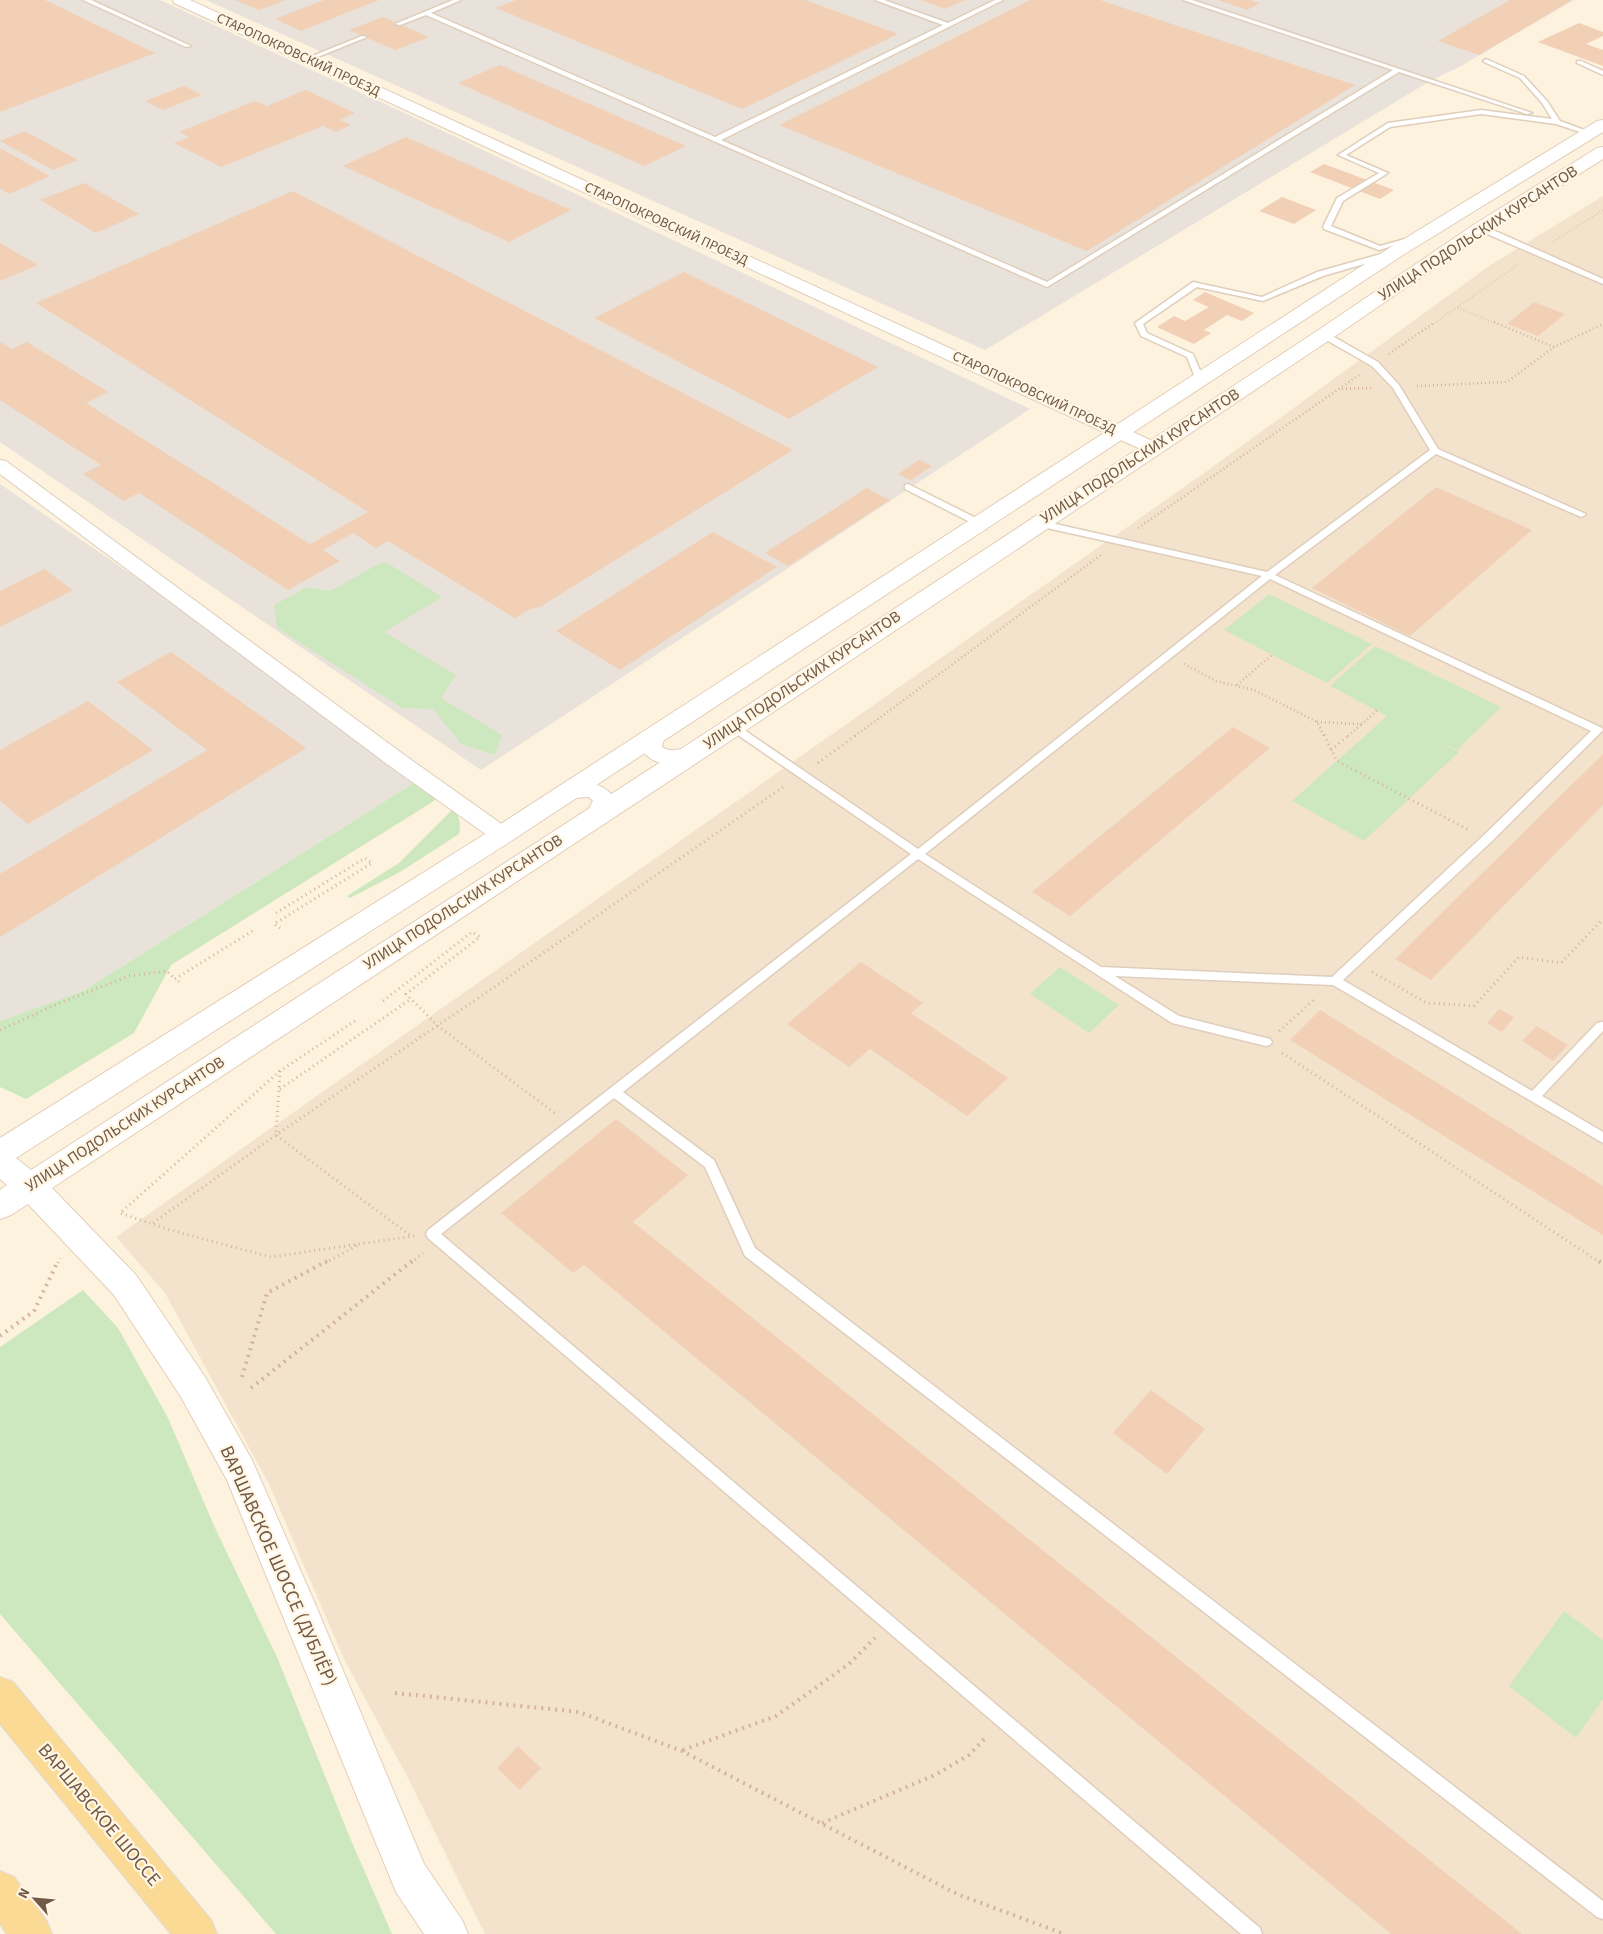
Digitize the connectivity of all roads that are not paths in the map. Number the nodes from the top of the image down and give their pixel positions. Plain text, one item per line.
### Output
1 (86, 0) edge
2 (179, 0) edge
3 (458, 0) edge
4 (878, 0) edge
5 (1000, 0) edge
6 (1186, 0) edge
7 (426, 13) junction
8 (398, 24) dead end
9 (948, 25) junction
10 (364, 37) dead end
11 (188, 46) dead end
12 (308, 59) junction
13 (1486, 61) dead end
14 (1398, 70) junction
15 (1557, 122) junction
16 (1595, 129) edge
17 (715, 140) junction
18 (1603, 152) edge
19 (1481, 228) junction
20 (1420, 237) junction
21 (1397, 251) junction
22 (1603, 282) edge
23 (1324, 335) junction
24 (1200, 380) junction
25 (1119, 432) junction
26 (1153, 448) junction
27 (1435, 450) junction
28 (1, 466) edge
29 (908, 487) dead end
30 (1582, 514) dead end
31 (979, 523) junction
32 (1038, 523) junction
33 (1269, 575) junction
34 (733, 728) junction
35 (659, 732) junction
36 (691, 754) junction
37 (565, 793) junction
38 (596, 816) junction
39 (502, 835) junction
40 (918, 854) junction
41 (1099, 971) junction
42 (1335, 981) junction
43 (1603, 1027) edge
44 (1266, 1042) road end
45 (613, 1091) junction
46 (1534, 1097) junction
47 (1603, 1138) edge
48 (0, 1153) edge
49 (0, 1162) edge
50 (30, 1186) junction
51 (0, 1206) edge
52 (0, 1695) edge
53 (410, 1878) junction
54 (0, 1891) edge
55 (1603, 1911) edge
56 (32, 1934) edge
57 (197, 1934) edge
58 (432, 1934) edge
59 (448, 1934) edge
60 (1254, 1934) edge

1 - 11 lane
2 - 12 street, СТАРОПОКРОВСКИЙ ПРОЕЗД
3 - 7 lane
4 - 9 lane
5 - 9 lane
6 - 14 lane
7 - 8 lane
7 - 17 lane
9 - 17 lane
10 - 12 lane
12 - 25 street, СТАРОПОКРОВСКИЙ ПРОЕЗД
13 - 15 lane
14 - 15 lane
14 - 17 lane
15 - 16 lane
15 - 20 lane
16 - 20 main road, УЛИЦА ПОДОЛЬСКИХ КУРСАНТОВ
18 - 19 main road, УЛИЦА ПОДОЛЬСКИХ КУРСАНТОВ
19 - 22 lane
19 - 23 main road, УЛИЦА ПОДОЛЬСКИХ КУРСАНТОВ
20 - 21 main road, УЛИЦА ПОДОЛЬСКИХ КУРСАНТОВ
21 - 24 main road, УЛИЦА ПОДОЛЬСКИХ КУРСАНТОВ
21 - 24 lane
23 - 26 main road, УЛИЦА ПОДОЛЬСКИХ КУРСАНТОВ
23 - 27 lane
24 - 25 main road, УЛИЦА ПОДОЛЬСКИХ КУРСАНТОВ
25 - 26 street, СТАРОПОКРОВСКИЙ ПРОЕЗД
25 - 31 main road, УЛИЦА ПОДОЛЬСКИХ КУРСАНТОВ
26 - 32 main road, УЛИЦА ПОДОЛЬСКИХ КУРСАНТОВ
27 - 30 lane
27 - 33 lane
28 - 39 street
29 - 31 lane
31 - 35 main road, УЛИЦА ПОДОЛЬСКИХ КУРСАНТОВ
32 - 33 lane
32 - 34 main road, УЛИЦА ПОДОЛЬСКИХ КУРСАНТОВ
33 - 40 lane
33 - 42 lane
34 - 36 main road, УЛИЦА ПОДОЛЬСКИХ КУРСАНТОВ
34 - 40 lane
35 - 36 street
35 - 37 main road, УЛИЦА ПОДОЛЬСКИХ КУРСАНТОВ
36 - 38 main road, УЛИЦА ПОДОЛЬСКИХ КУРСАНТОВ
37 - 38 street
37 - 39 main road, УЛИЦА ПОДОЛЬСКИХ КУРСАНТОВ
38 - 50 main road, УЛИЦА ПОДОЛЬСКИХ КУРСАНТОВ
39 - 48 main road, УЛИЦА ПОДОЛЬСКИХ КУРСАНТОВ
40 - 41 lane
40 - 45 lane
41 - 42 lane
41 - 44 lane
42 - 46 lane
43 - 46 lane
45 - 55 lane
45 - 60 lane
46 - 47 lane
49 - 50 main road, ВАРШАВСКОЕ ШОССЕ (ДУБЛЁР)
50 - 51 main road, УЛИЦА ПОДОЛЬСКИХ КУРСАНТОВ
50 - 53 main road, ВАРШАВСКОЕ ШОССЕ (ДУБЛЁР)
52 - 57 main road, ВАРШАВСКОЕ ШОССЕ
53 - 58 main road
53 - 59 main road, ВАРШАВСКОЕ ШОССЕ (ДУБЛЁР)
54 - 56 main road

